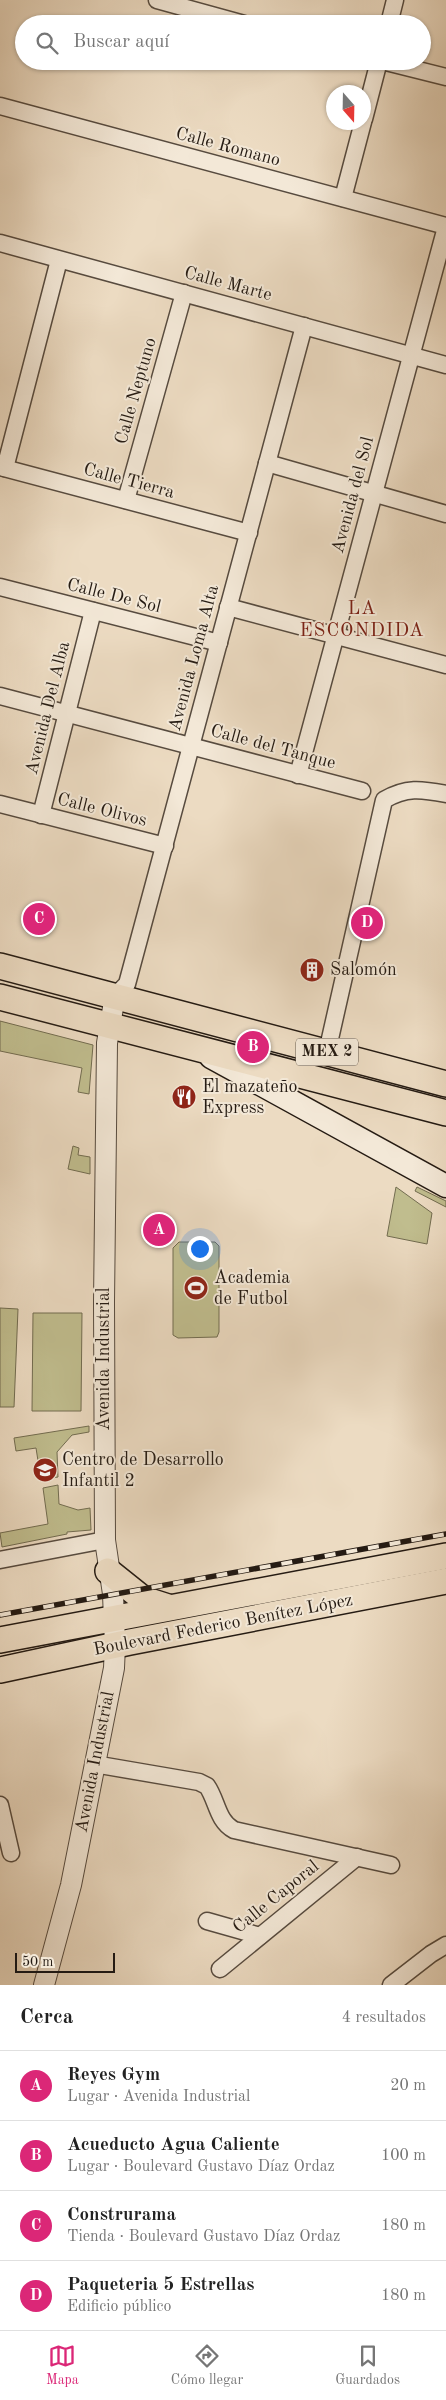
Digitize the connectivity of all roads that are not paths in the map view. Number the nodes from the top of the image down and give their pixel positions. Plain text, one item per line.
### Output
1 (157, 0) edge
2 (395, 0) edge
3 (211, 15) edge
4 (391, 15) edge
5 (377, 70) edge
6 (417, 70) edge
7 (446, 77) edge
8 (371, 93) edge
9 (0, 106) edge
10 (361, 130) edge
11 (343, 198) junction
12 (446, 226) edge
13 (0, 243) edge
14 (58, 260) junction
15 (184, 294) junction
16 (304, 326) junction
17 (412, 354) junction
18 (446, 365) edge
19 (268, 463) junction
20 (2, 467) edge
21 (374, 493) junction
22 (126, 500) junction
23 (446, 514) edge
24 (249, 533) junction
25 (0, 588) edge
26 (228, 607) junction
27 (94, 611) junction
28 (336, 634) junction
29 (219, 642) junction
30 (446, 665) edge
31 (0, 696) edge
32 (67, 714) junction
33 (191, 746) junction
34 (298, 775) junction
35 (362, 791) dead end
36 (446, 794) edge
37 (0, 804) edge
38 (41, 815) junction
39 (165, 846) junction
40 (0, 966) edge
41 (116, 996) junction
42 (0, 997) edge
43 (108, 1025) junction
44 (188, 1045) junction
45 (327, 1052) junction
46 (446, 1084) edge
47 (446, 1113) edge
48 (446, 1186) edge
49 (105, 1540) junction
50 (446, 1556) edge
51 (0, 1560) edge
52 (108, 1571) junction
53 (446, 1581) edge
54 (168, 1608) junction
55 (114, 1617) junction
56 (0, 1640) edge
57 (115, 1645) junction
58 (0, 1670) edge
59 (94, 1764) junction
60 (0, 1804) edge
61 (11, 1853) dead end
62 (357, 1857) junction
63 (391, 1865) dead end
64 (207, 1921) dead end
65 (260, 1936) junction
66 (446, 1945) edge
67 (220, 1969) dead end
68 (44, 1985) edge
69 (391, 1985) edge

1 - 3 street
2 - 4 street
5 - 8 street
6 - 7 street
9 - 11 street, Calle Romano
10 - 11 street
11 - 12 street, Calle Romano
12 - 17 street, Avenida del Sol
13 - 14 street, Calle Marte
14 - 15 street, Calle Marte
14 - 20 street
15 - 16 street, Calle Marte
15 - 22 street, Calle Neptuno
16 - 17 street, Calle Marte
16 - 19 street, Avenida Loma Alta
17 - 18 street, Calle Marte
17 - 21 street, Avenida del Sol
19 - 21 street
19 - 24 street, Avenida Loma Alta
20 - 22 street, Calle Tierra
21 - 23 street
21 - 28 street, Avenida del Sol
22 - 24 street, Calle Tierra
24 - 26 street, Avenida Loma Alta
25 - 27 street, Calle De Sol
26 - 28 street
26 - 29 street, Avenida Loma Alta
27 - 29 street, Calle De Sol
27 - 32 street, Avenida Del Alba
28 - 30 street
28 - 34 street, Avenida del Sol
29 - 33 street, Avenida Loma Alta
31 - 32 street, Calle del Tanque
32 - 33 street, Calle del Tanque
32 - 38 street, Avenida Del Alba
33 - 34 street, Calle del Tanque
33 - 39 street, Avenida Loma Alta
34 - 35 street, Calle del Tanque
36 - 45 street
37 - 38 street, Calle Olivos
38 - 39 street, Calle Olivos
39 - 41 street, Avenida Loma Alta
40 - 41 main road, MEX 2
41 - 43 street, Avenida Industrial
41 - 45 main road, MEX 2
42 - 43 main road, MEX 2
43 - 44 main road, MEX 2
43 - 49 street, Avenida Industrial
44 - 47 main road, MEX 2
44 - 48 main road
45 - 46 main road, MEX 2
49 - 51 street
49 - 52 street, Avenida Industrial
50 - 54 main road, Boulevard Federico Benítez López
52 - 54 main road
52 - 55 street, Avenida Industrial
53 - 57 main road, Boulevard Federico Benítez López
54 - 55 main road, Boulevard Federico Benítez López
55 - 56 main road, Boulevard Federico Benítez López
55 - 57 street, Avenida Industrial
57 - 58 main road, Boulevard Federico Benítez López
57 - 59 street, Avenida Industrial
59 - 62 street
59 - 68 street, Avenida Industrial
60 - 61 street
62 - 63 street
62 - 65 street, Calle Caporal
64 - 65 street
65 - 67 street, Calle Caporal
66 - 69 street

